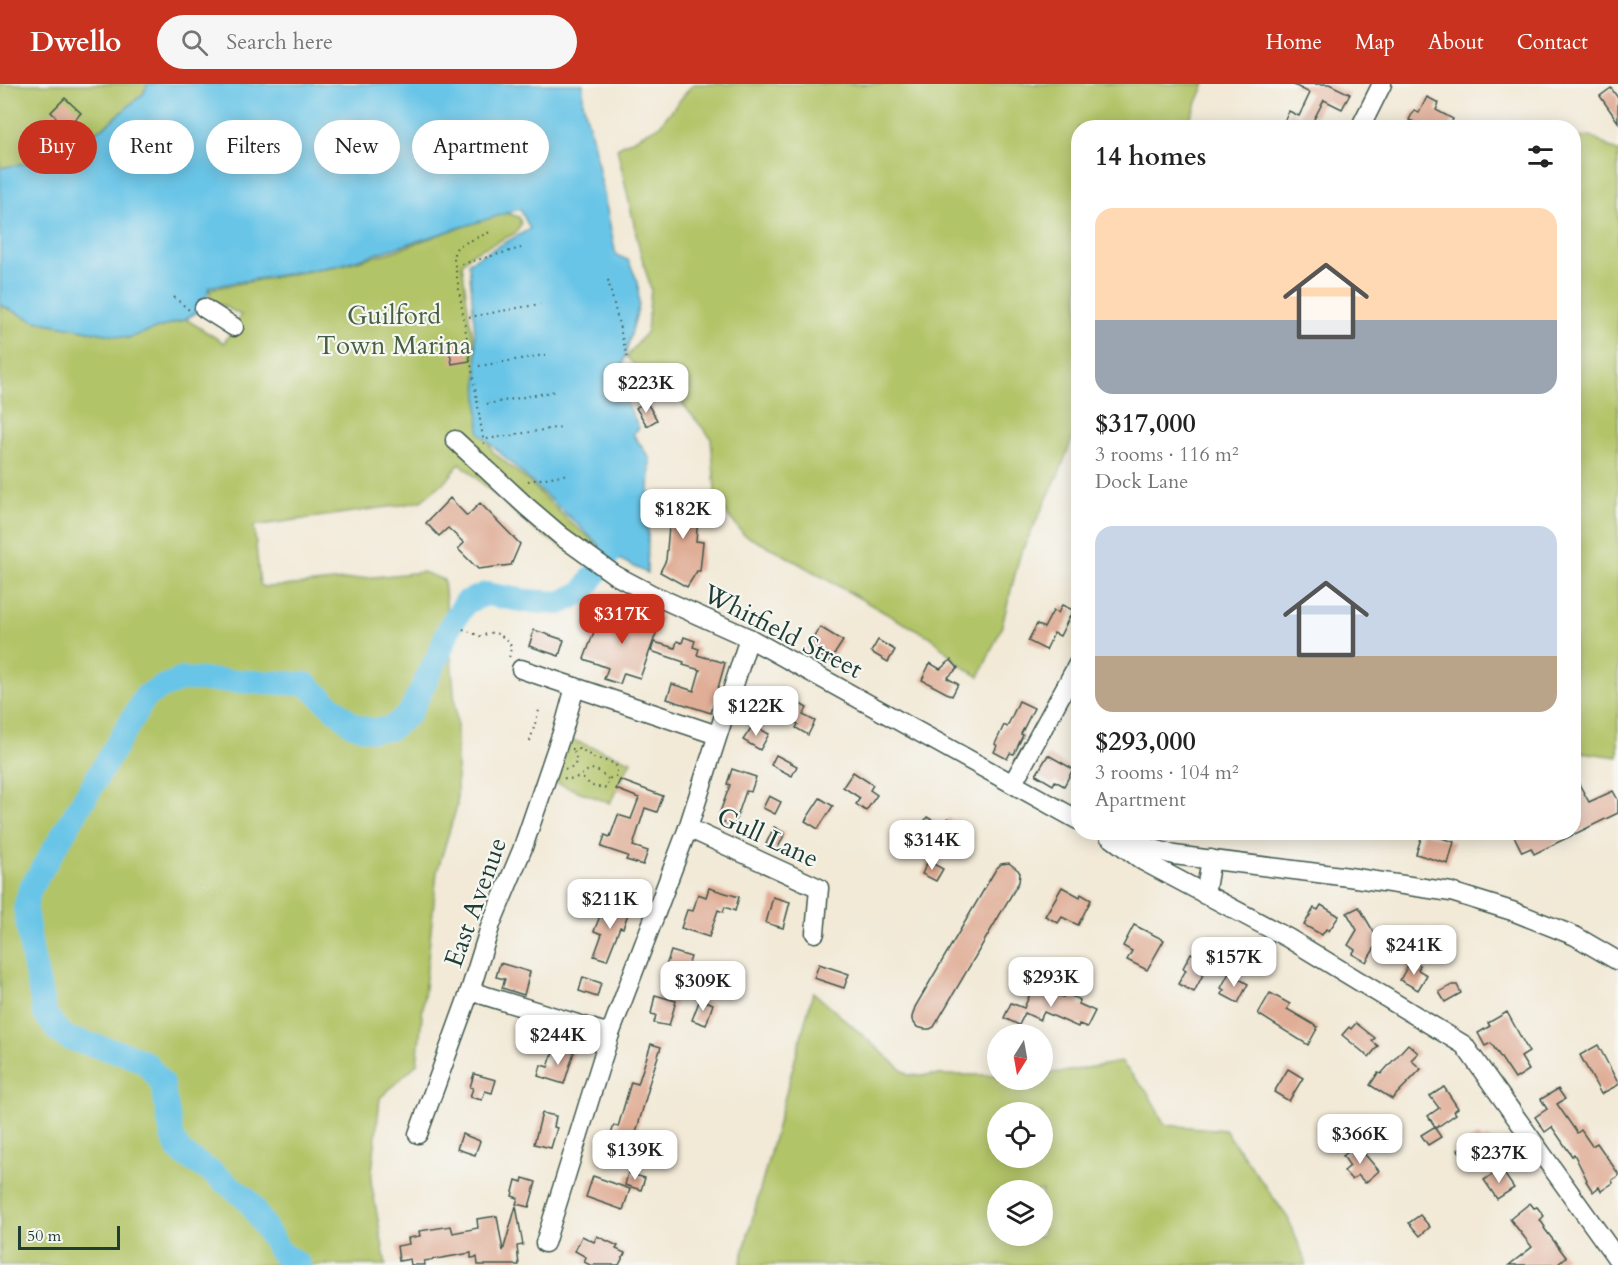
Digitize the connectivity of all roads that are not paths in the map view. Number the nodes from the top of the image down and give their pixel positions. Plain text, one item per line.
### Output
1 (1382, 84) edge
2 (1364, 120) edge
3 (204, 308) dead end
4 (234, 327) dead end
5 (455, 440) dead end
6 (749, 638) junction
7 (514, 667) road end
8 (1071, 677) edge
9 (575, 687) junction
10 (717, 735) junction
11 (1013, 783) junction
12 (1071, 816) edge
13 (688, 828) junction
14 (1113, 840) edge
15 (1125, 840) edge
16 (1211, 860) junction
17 (1204, 895) junction
18 (815, 933) dead end
19 (1618, 961) edge
20 (470, 991) junction
21 (610, 1034) junction
22 (418, 1134) dead end
23 (545, 1243) dead end
24 (1618, 1260) edge

1 - 2 street
3 - 4 street
5 - 6 street, Whitfield Street
6 - 10 street
6 - 11 street, Whitfield Street
7 - 9 street
8 - 11 street
9 - 10 street
9 - 20 street, East Avenue
10 - 13 street
11 - 12 street, Whitfield Street
13 - 18 street, Gull Lane
13 - 21 street
14 - 17 street
15 - 16 street
16 - 17 street
16 - 19 street
17 - 24 street
20 - 21 street
20 - 22 street, East Avenue
21 - 23 street

